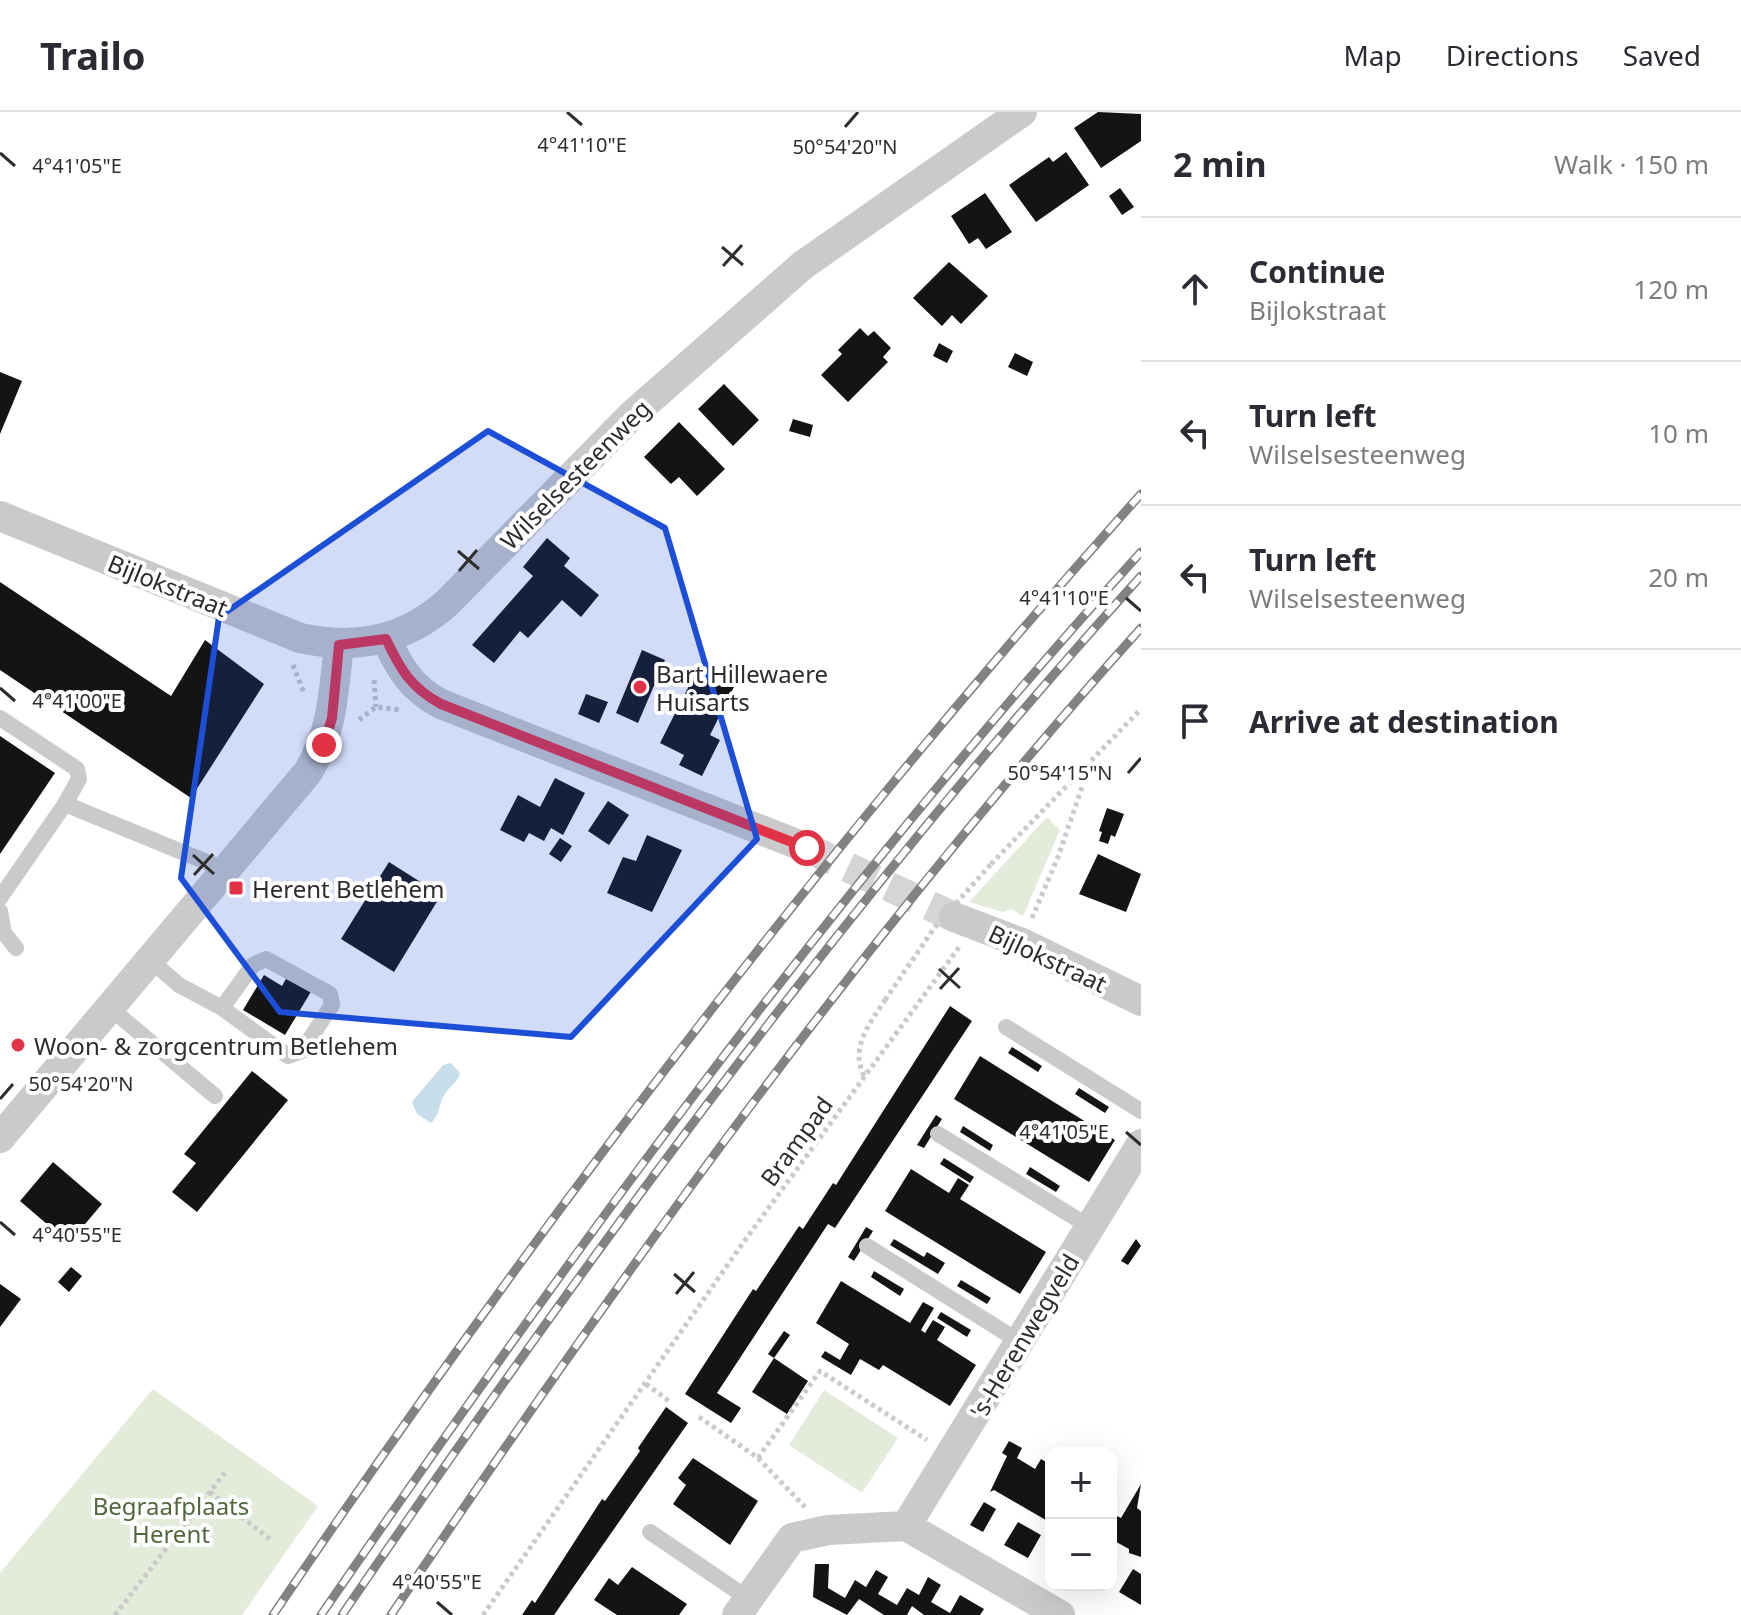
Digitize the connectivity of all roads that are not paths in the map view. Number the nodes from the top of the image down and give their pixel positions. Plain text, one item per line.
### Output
1 (1022, 112) edge
2 (0, 516) edge
3 (386, 639) junction
4 (339, 645) junction
5 (0, 718) edge
6 (65, 804) junction
7 (807, 848) tunnel mouth
8 (226, 870) junction
9 (0, 898) edge
10 (0, 911) edge
11 (959, 928) tunnel mouth
12 (16, 948) dead end
13 (150, 960) junction
14 (1141, 1001) edge
15 (110, 1008) junction
16 (222, 1008) junction
17 (1006, 1027) dead end
18 (215, 1096) dead end
19 (1141, 1111) edge
20 (938, 1134) dead end
21 (0, 1138) edge
22 (1141, 1144) edge
23 (1090, 1227) junction
24 (867, 1246) dead end
25 (1020, 1342) junction
26 (906, 1526) junction
27 (650, 1532) dead end
28 (743, 1607) edge
29 (1060, 1615) edge

1 - 3 street, Wilselsesteenweg
2 - 4 street, Bijlokstraat
3 - 4 street, Wilselsesteenweg
3 - 7 street
4 - 8 street
5 - 6 lane
6 - 8 lane
6 - 9 lane
8 - 13 street
10 - 12 lane
11 - 14 street, Bijlokstraat
13 - 15 street
13 - 16 lane
15 - 18 lane
15 - 21 street
16 - 16 lane
17 - 19 lane
20 - 23 lane
22 - 23 street, 's-Herenwegveld
23 - 25 street, 's-Herenwegveld
24 - 25 lane
25 - 26 street, 's-Herenwegveld
26 - 28 street
26 - 29 street
27 - 28 lane

